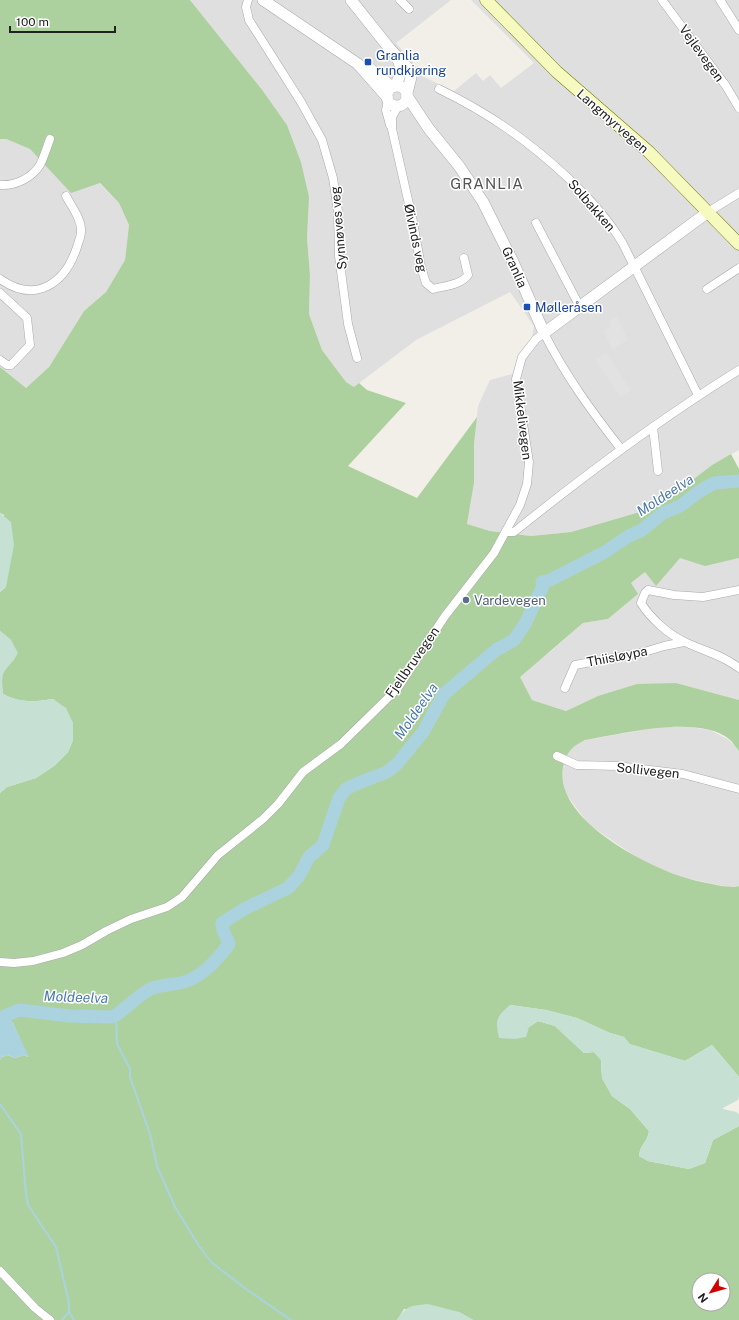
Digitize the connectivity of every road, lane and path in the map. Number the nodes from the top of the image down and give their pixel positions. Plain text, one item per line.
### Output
1 (248, 0) edge
2 (263, 0) edge
3 (352, 0) edge
4 (400, 0) edge
5 (486, 0) edge
6 (662, 0) edge
7 (720, 0) edge
8 (409, 9) dead end
9 (739, 30) edge
10 (397, 57) junction
11 (439, 89) dead end
12 (390, 92) junction
13 (403, 100) junction
14 (739, 108) edge
15 (392, 129) junction
16 (50, 139) dead end
17 (0, 185) edge
18 (739, 194) edge
19 (66, 196) dead end
20 (708, 212) junction
21 (536, 223) dead end
22 (739, 244) edge
23 (464, 258) dead end
24 (634, 266) junction
25 (739, 268) edge
26 (3, 281) edge
27 (707, 289) dead end
28 (0, 294) edge
29 (580, 307) junction
30 (544, 333) junction
31 (357, 358) dead end
32 (0, 360) edge
33 (739, 370) edge
34 (698, 395) junction
35 (653, 427) junction
36 (621, 449) junction
37 (658, 471) dead end
38 (506, 532) junction
39 (739, 590) edge
40 (684, 642) junction
41 (739, 668) edge
42 (565, 688) dead end
43 (557, 756) dead end
44 (739, 789) edge
45 (0, 962) edge
46 (0, 1271) edge
47 (50, 1320) edge

1 - 31 street, Synnøves veg
2 - 12 street, Granlia
3 - 10 street
4 - 8 street
5 - 20 main road, Langmyrvegen
6 - 14 street, Vejlevegen
7 - 9 street
10 - 12 street
10 - 13 street
11 - 24 street, Solbakken
12 - 13 street, Granlia
12 - 13 street, Granlia
12 - 15 street, Øivinds veg
13 - 15 street, Øivinds veg
13 - 30 street, Granlia
15 - 23 street, Øivinds veg
16 - 17 street
18 - 20 street, Mikkelivegen
19 - 26 street
20 - 22 main road, Langmyrvegen
20 - 24 street, Mikkelivegen
21 - 29 street
24 - 29 street, Mikkelivegen
24 - 34 street, Solbakken
25 - 27 street
26 - 28 street
28 - 32 street
29 - 30 street, Mikkelivegen
30 - 36 street, Granlia
30 - 38 street, Mikkelivegen
33 - 34 street
34 - 35 street
35 - 36 street
35 - 37 street
36 - 38 street
38 - 45 street, Fjellbruvegen
39 - 40 street
40 - 41 street
40 - 42 street, Thiisløypa
43 - 44 street, Sollivegen
46 - 47 street

